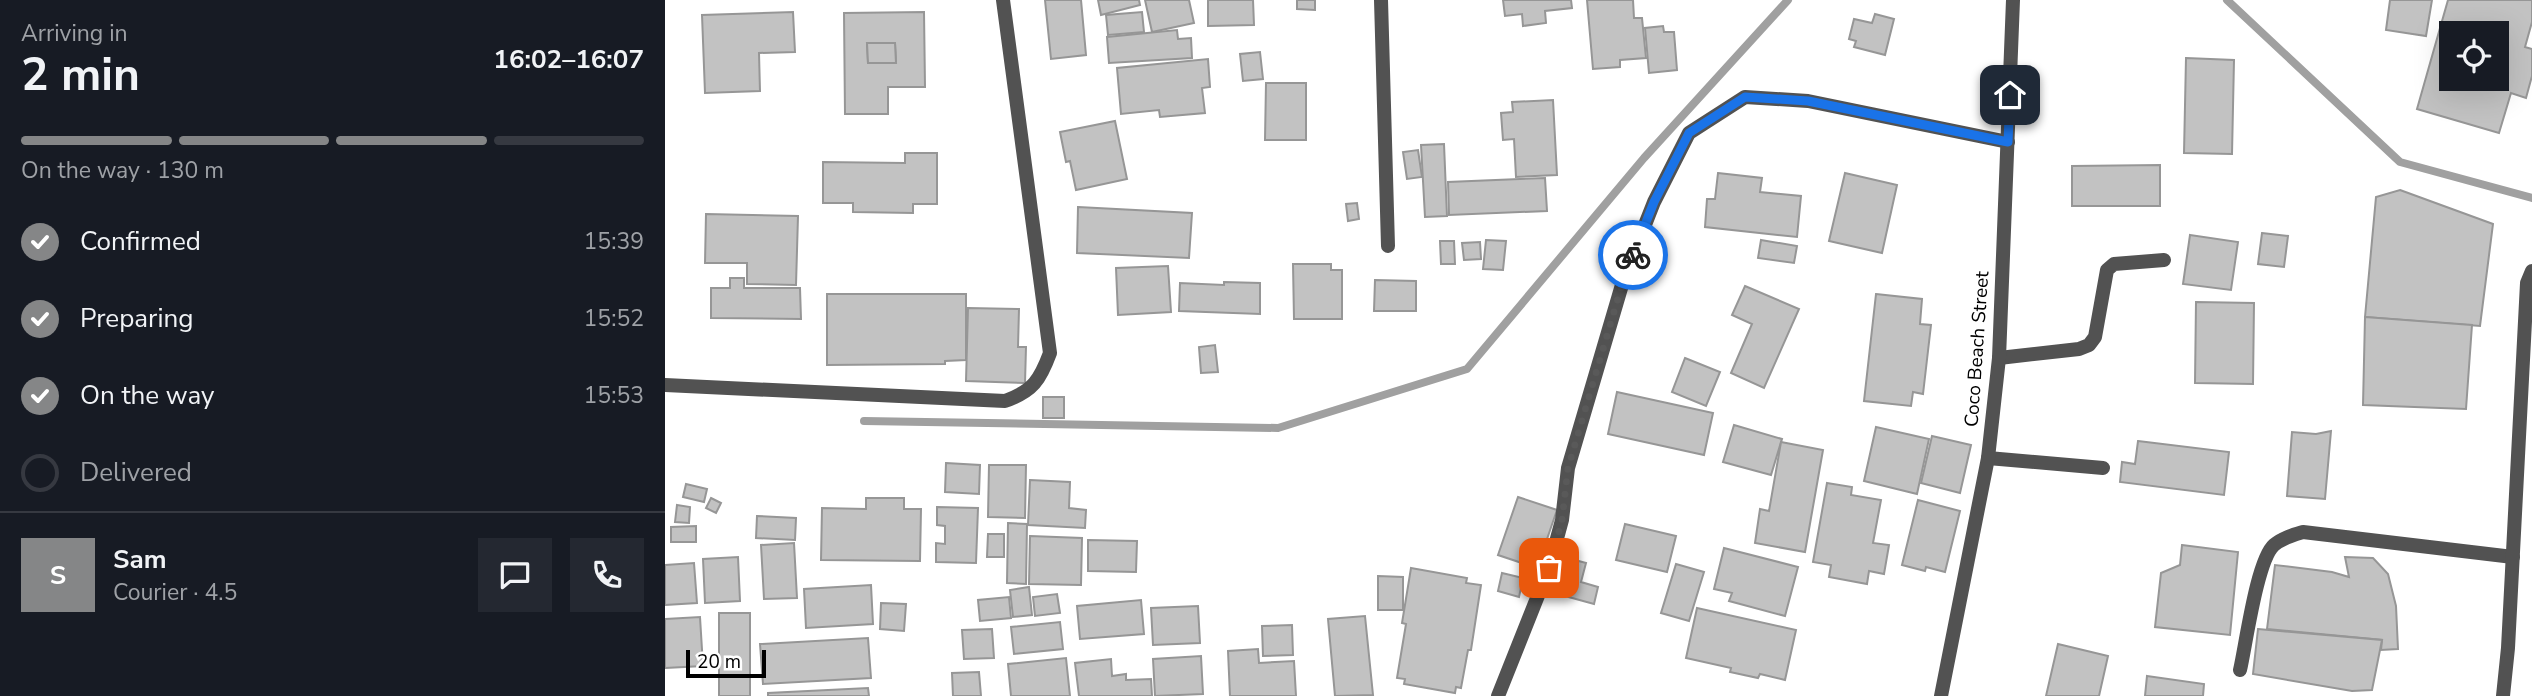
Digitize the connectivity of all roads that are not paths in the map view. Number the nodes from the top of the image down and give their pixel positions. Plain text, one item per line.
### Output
1 (1003, 0) edge
2 (1381, 0) edge
3 (2013, 0) edge
4 (2008, 142) junction
5 (1388, 246) dead end
6 (2164, 260) dead end
7 (2532, 271) edge
8 (1999, 358) junction
9 (665, 385) edge
10 (1988, 457) junction
11 (2103, 468) dead end
12 (2513, 557) junction
13 (2240, 670) dead end
14 (1498, 696) edge
15 (1941, 696) edge
16 (2503, 696) edge

1 - 9 street
2 - 5 street
3 - 4 street, Coco Beach Street
4 - 8 street, Coco Beach Street
4 - 14 street
6 - 8 street
7 - 12 street
8 - 10 street, Coco Beach Street
10 - 11 street
10 - 15 street, Coco Beach Street
12 - 13 street
12 - 16 street

